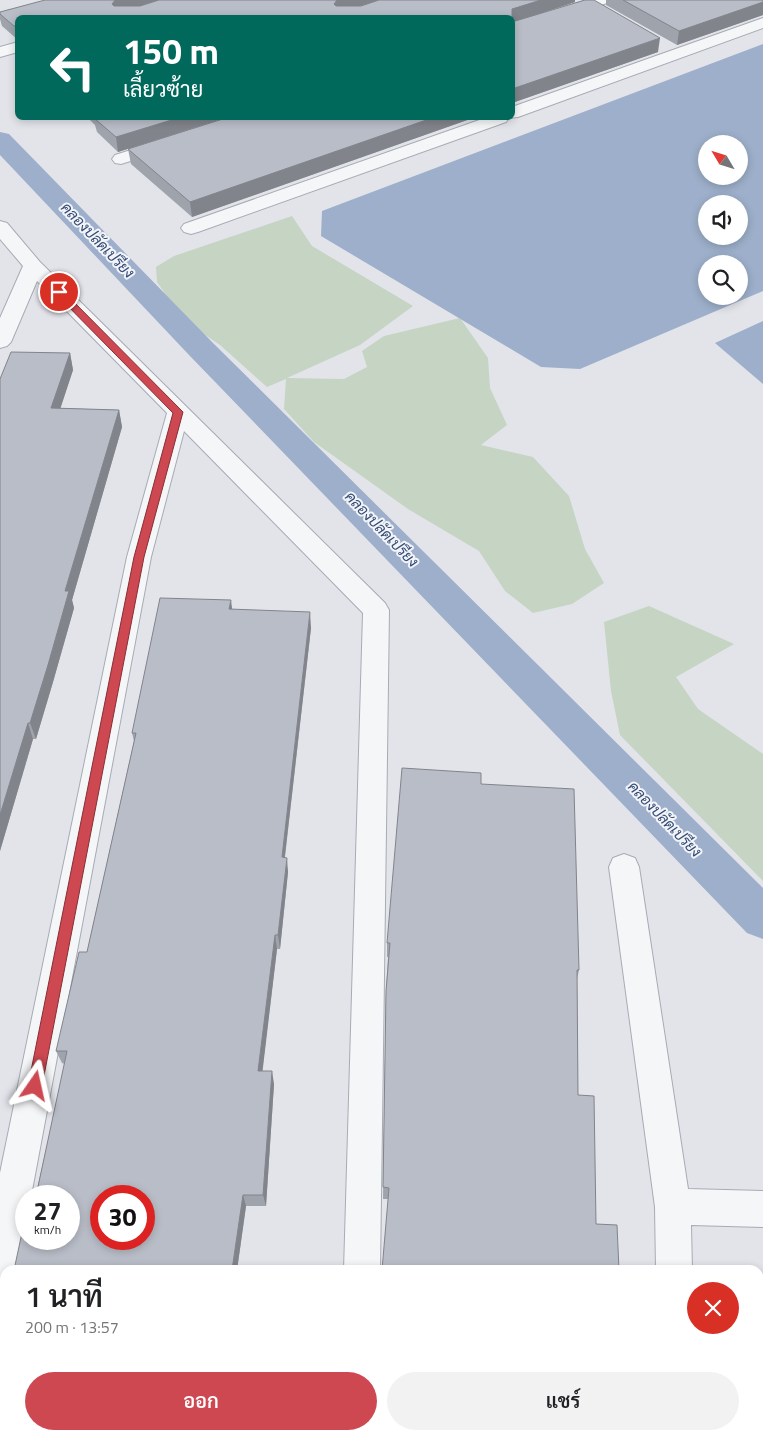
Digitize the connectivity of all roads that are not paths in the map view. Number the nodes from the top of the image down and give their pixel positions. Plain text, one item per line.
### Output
1 (596, 4) edge
2 (763, 23) edge
3 (515, 29) edge
4 (660, 44) dead end
5 (15, 49) edge
6 (0, 52) edge
7 (677, 54) junction
8 (515, 112) edge
9 (494, 120) edge
10 (183, 138) edge
11 (121, 158) dead end
12 (0, 227) edge
13 (191, 228) dead end
14 (33, 266) junction
15 (0, 342) edge
16 (178, 412) junction
17 (624, 868) dead end
18 (672, 1207) junction
19 (763, 1209) edge
20 (0, 1263) edge
21 (362, 1265) edge
22 (674, 1265) edge

1 - 3 street
2 - 7 street
4 - 7 street
5 - 6 street
7 - 8 street
9 - 13 street
10 - 11 street
12 - 14 street
14 - 15 street
14 - 16 street
16 - 20 street
16 - 21 street
17 - 18 street
18 - 19 street
18 - 22 street

